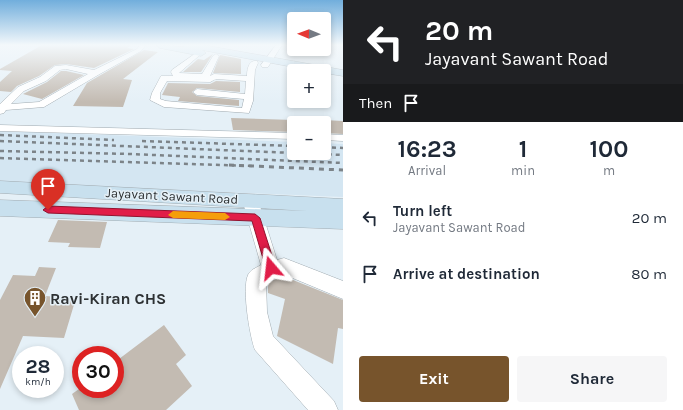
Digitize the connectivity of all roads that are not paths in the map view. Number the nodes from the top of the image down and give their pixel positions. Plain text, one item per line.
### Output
1 (112, 64) edge
2 (184, 64) edge
3 (213, 64) edge
4 (218, 64) edge
5 (237, 64) edge
6 (263, 64) edge
7 (275, 64) edge
8 (282, 64) edge
9 (287, 67) edge
10 (251, 70) junction
11 (95, 73) junction
12 (343, 73) edge
13 (331, 76) edge
14 (343, 78) edge
15 (197, 92) dead end
16 (248, 97) junction
17 (1, 108) edge
18 (0, 128) edge
19 (287, 136) edge
20 (331, 137) edge
21 (343, 138) edge
22 (0, 187) edge
23 (0, 208) edge
24 (253, 209) junction
25 (341, 216) edge
26 (271, 268) junction
27 (343, 290) edge
28 (325, 410) edge

1 - 11 street
2 - 3 street
4 - 10 street
5 - 10 main road
6 - 10 main road
7 - 9 main road
8 - 12 main road
10 - 16 street
10 - 16 street
11 - 17 street
11 - 17 street
13 - 14 main road
15 - 16 street
18 - 19 street
20 - 21 street
22 - 24 main road, Jayavant Sawant Road
23 - 24 main road, Jayavant Sawant Road
24 - 25 main road, Jayavant Sawant Road
24 - 26 street
26 - 27 street
26 - 28 street

